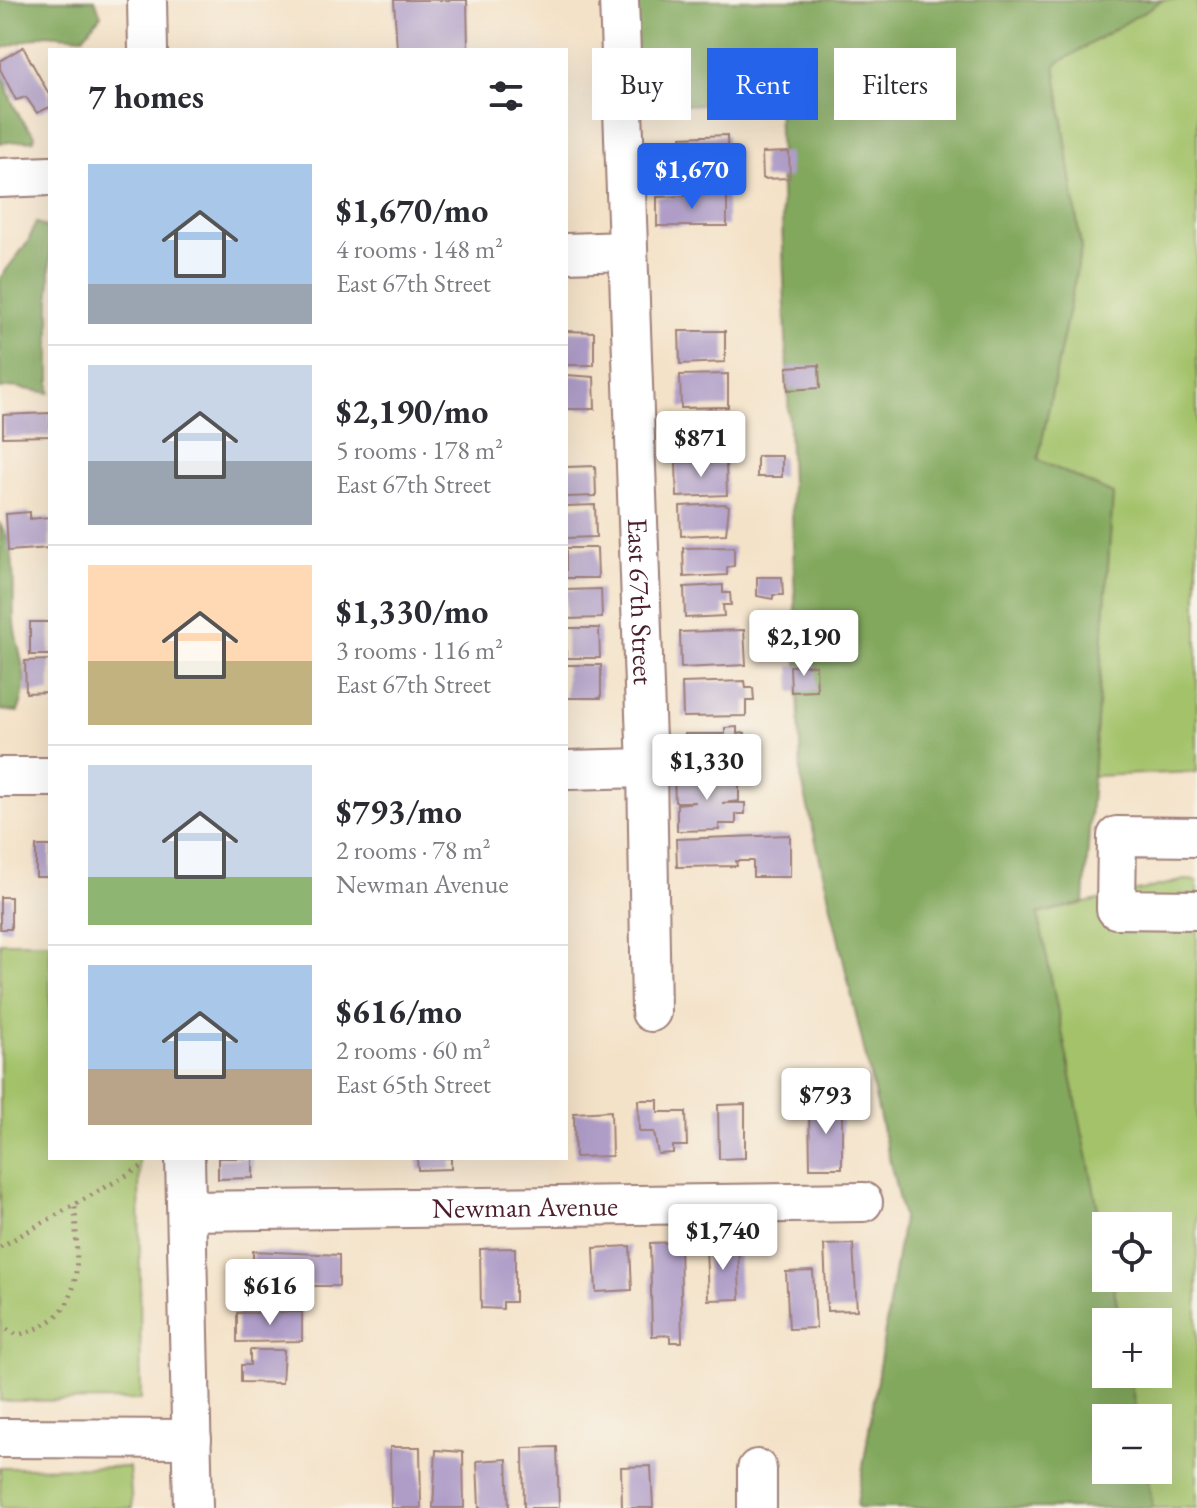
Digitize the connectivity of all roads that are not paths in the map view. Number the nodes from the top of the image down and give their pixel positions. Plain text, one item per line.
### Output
1 (147, 0) edge
2 (619, 0) edge
3 (148, 48) edge
4 (48, 176) edge
5 (0, 178) edge
6 (627, 251) junction
7 (568, 253) edge
8 (647, 768) junction
9 (568, 770) edge
10 (0, 777) edge
11 (48, 777) edge
12 (1197, 837) edge
13 (1197, 910) edge
14 (651, 1012) dead end
15 (185, 1160) edge
16 (863, 1202) dead end
17 (187, 1211) junction
18 (0, 1438) edge
19 (192, 1439) junction
20 (757, 1469) dead end
21 (193, 1508) edge
22 (757, 1508) edge

1 - 3 street
2 - 6 street, East 67th Street
4 - 5 street
6 - 7 street
6 - 8 street, East 67th Street
8 - 9 street
8 - 14 street, East 67th Street
10 - 11 street
12 - 13 street
15 - 17 street
16 - 17 street, Newman Avenue
17 - 19 street
18 - 19 street
19 - 21 street
20 - 22 street

